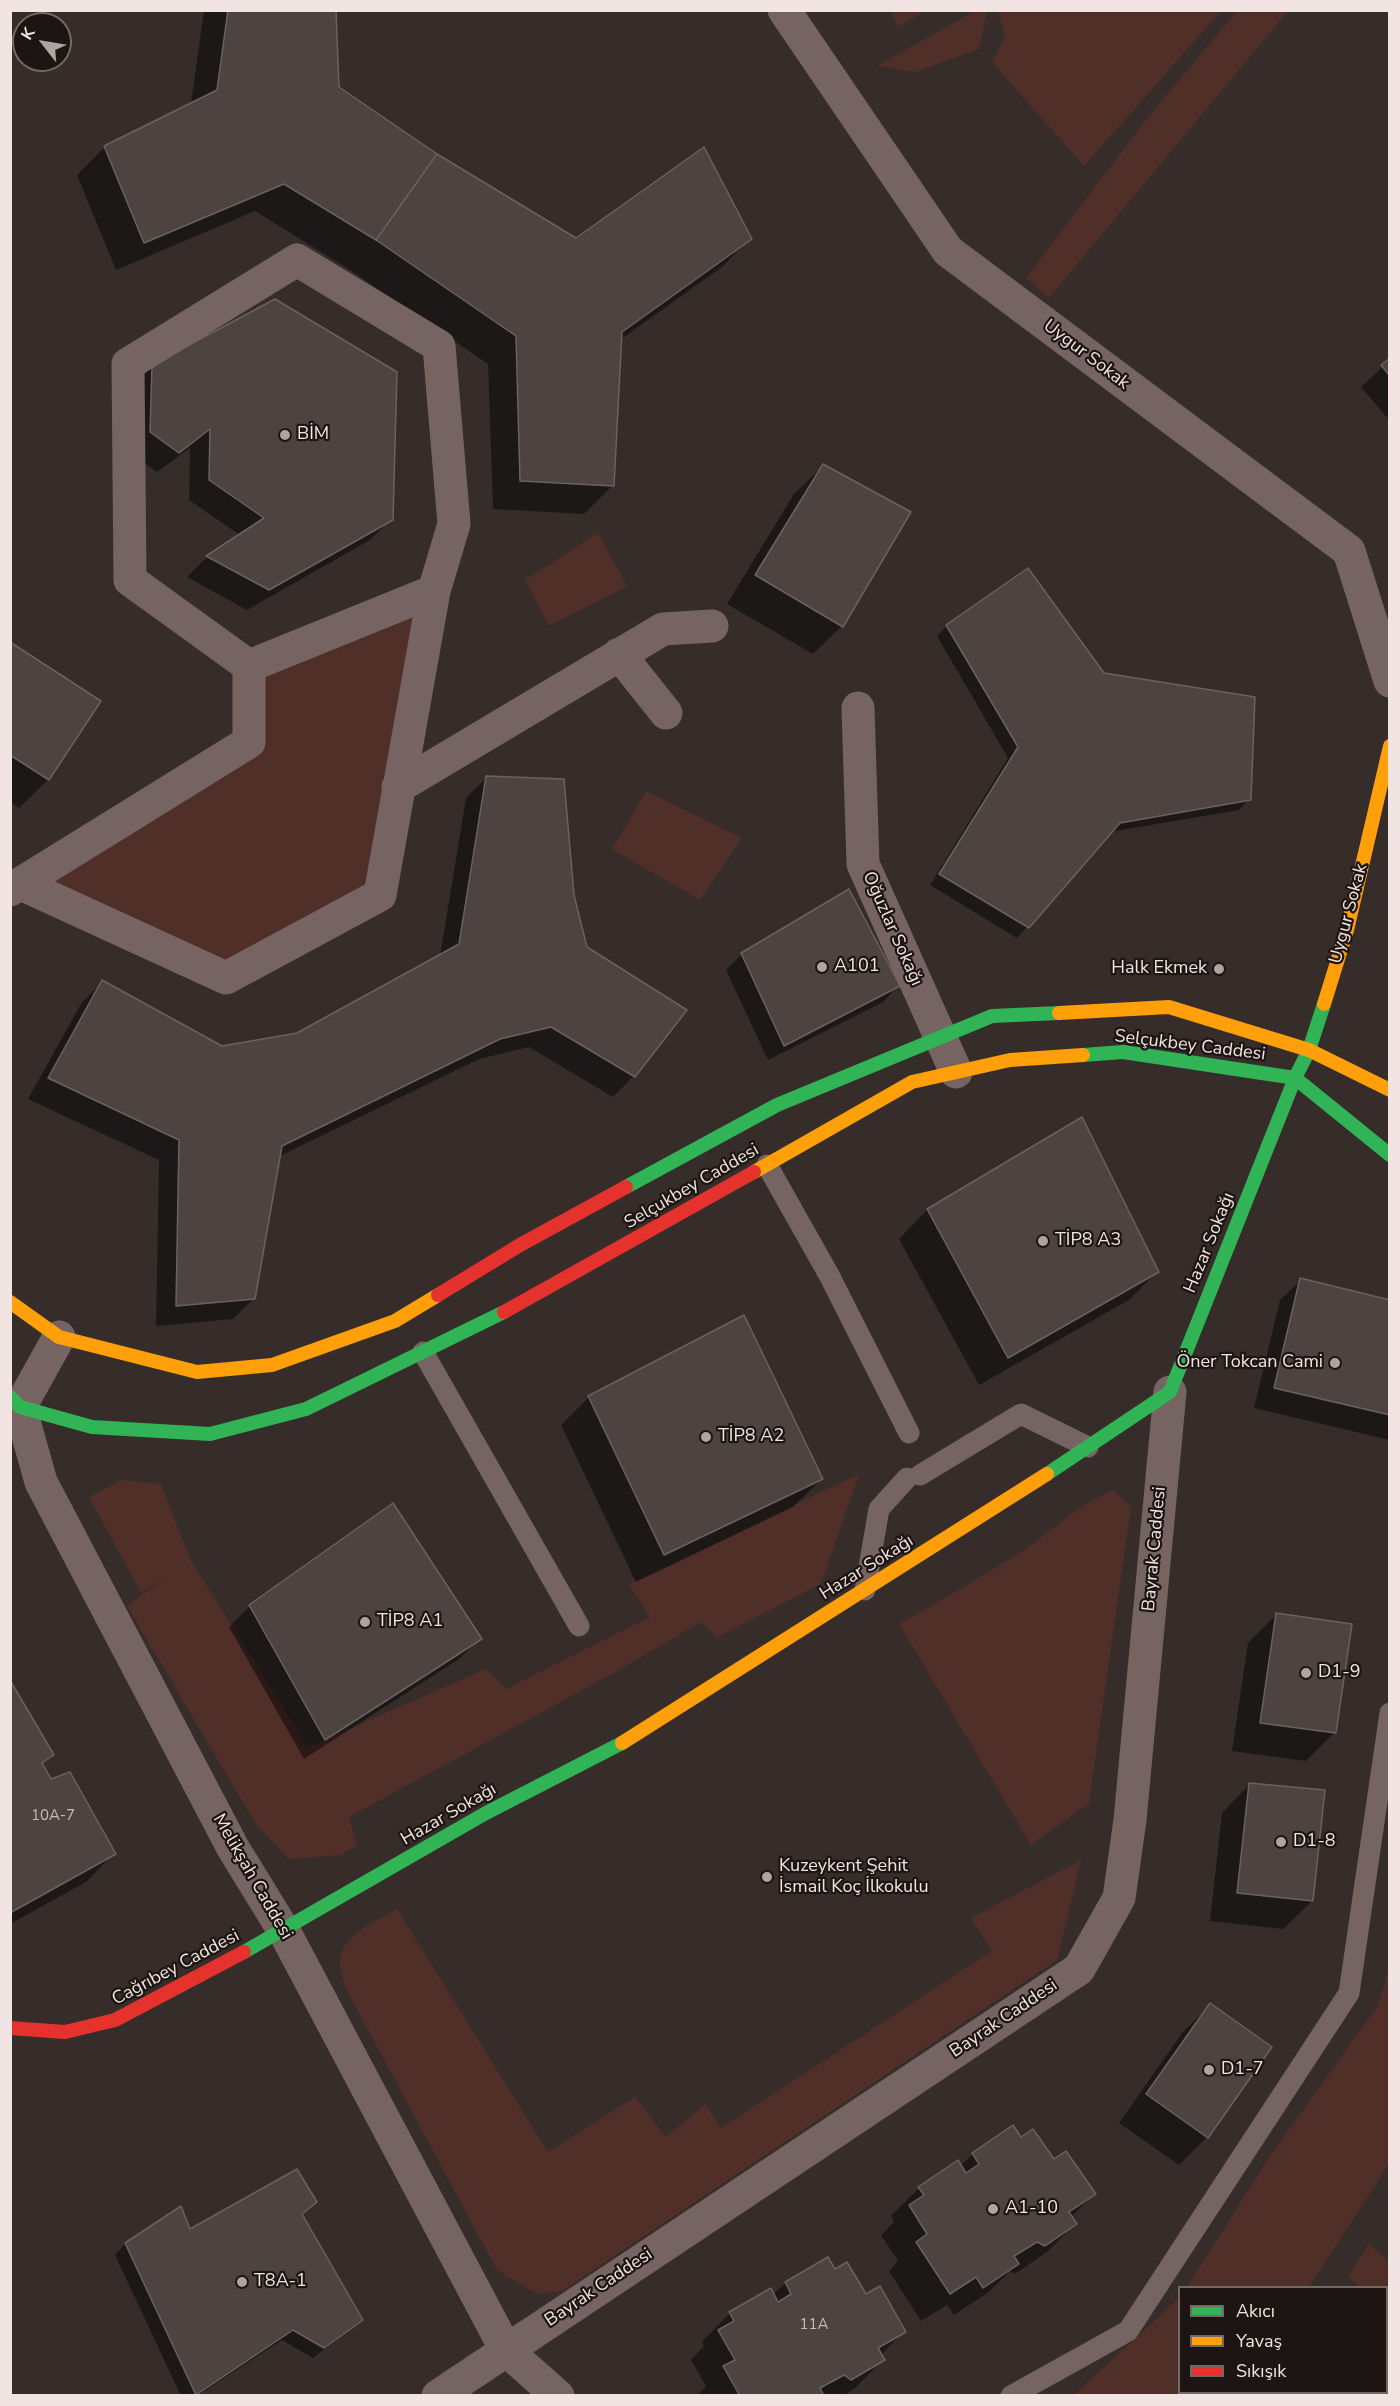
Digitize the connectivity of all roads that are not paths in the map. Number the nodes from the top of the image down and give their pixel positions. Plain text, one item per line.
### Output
1 (784, 10) edge
2 (434, 591) junction
3 (712, 627) dead end
4 (619, 654) junction
5 (249, 666) junction
6 (1389, 681) edge
7 (858, 708) dead end
8 (666, 713) dead end
9 (1389, 746) edge
10 (398, 787) junction
11 (16, 887) edge
12 (941, 1037) junction
13 (1309, 1050) junction
14 (956, 1072) junction
15 (1295, 1078) junction
16 (1389, 1090) edge
17 (1389, 1155) edge
18 (767, 1165) junction
19 (10, 1302) edge
20 (58, 1337) junction
21 (423, 1352) junction
22 (1170, 1392) junction
23 (15, 1402) edge
24 (909, 1433) dead end
25 (1089, 1446) junction
26 (865, 1590) junction
27 (579, 1626) dead end
28 (1389, 1713) edge
29 (284, 1931) junction
30 (10, 2028) edge
31 (506, 2350) junction
32 (438, 2396) edge
33 (558, 2396) edge
34 (1011, 2396) edge

1 - 6 street, Uygur Sokak
2 - 5 street
2 - 5 street
2 - 10 street
3 - 4 street
4 - 8 street
4 - 10 street
5 - 11 street
7 - 12 street, Oğuzlar Sokağı
9 - 13 street, Uygur Sokak
10 - 11 street
12 - 13 street, Selçukbey Caddesi
12 - 14 street, Oğuzlar Sokağı
12 - 20 street, Selçukbey Caddesi
13 - 15 street, Uygur Sokak
13 - 16 street, Selçukbey Caddesi
14 - 15 street, Selçukbey Caddesi
14 - 18 street, Selçukbey Caddesi
15 - 17 street
15 - 22 street, Hazar Sokağı
18 - 21 street, Selçukbey Caddesi
18 - 24 lane
19 - 20 street, Selçukbey Caddesi
20 - 23 street
21 - 23 street, Selçukbey Caddesi
21 - 27 lane
22 - 25 street, Hazar Sokağı
22 - 31 street, Bayrak Caddesi
23 - 29 street, Melikşah Caddesi
25 - 26 street, Hazar Sokağı
25 - 26 lane
26 - 29 street, Hazar Sokağı
28 - 34 lane
29 - 30 street, Cağrıbey Caddesi
29 - 31 street, Melikşah Caddesi
31 - 32 street, Bayrak Caddesi
31 - 33 street, Melikşah Caddesi

